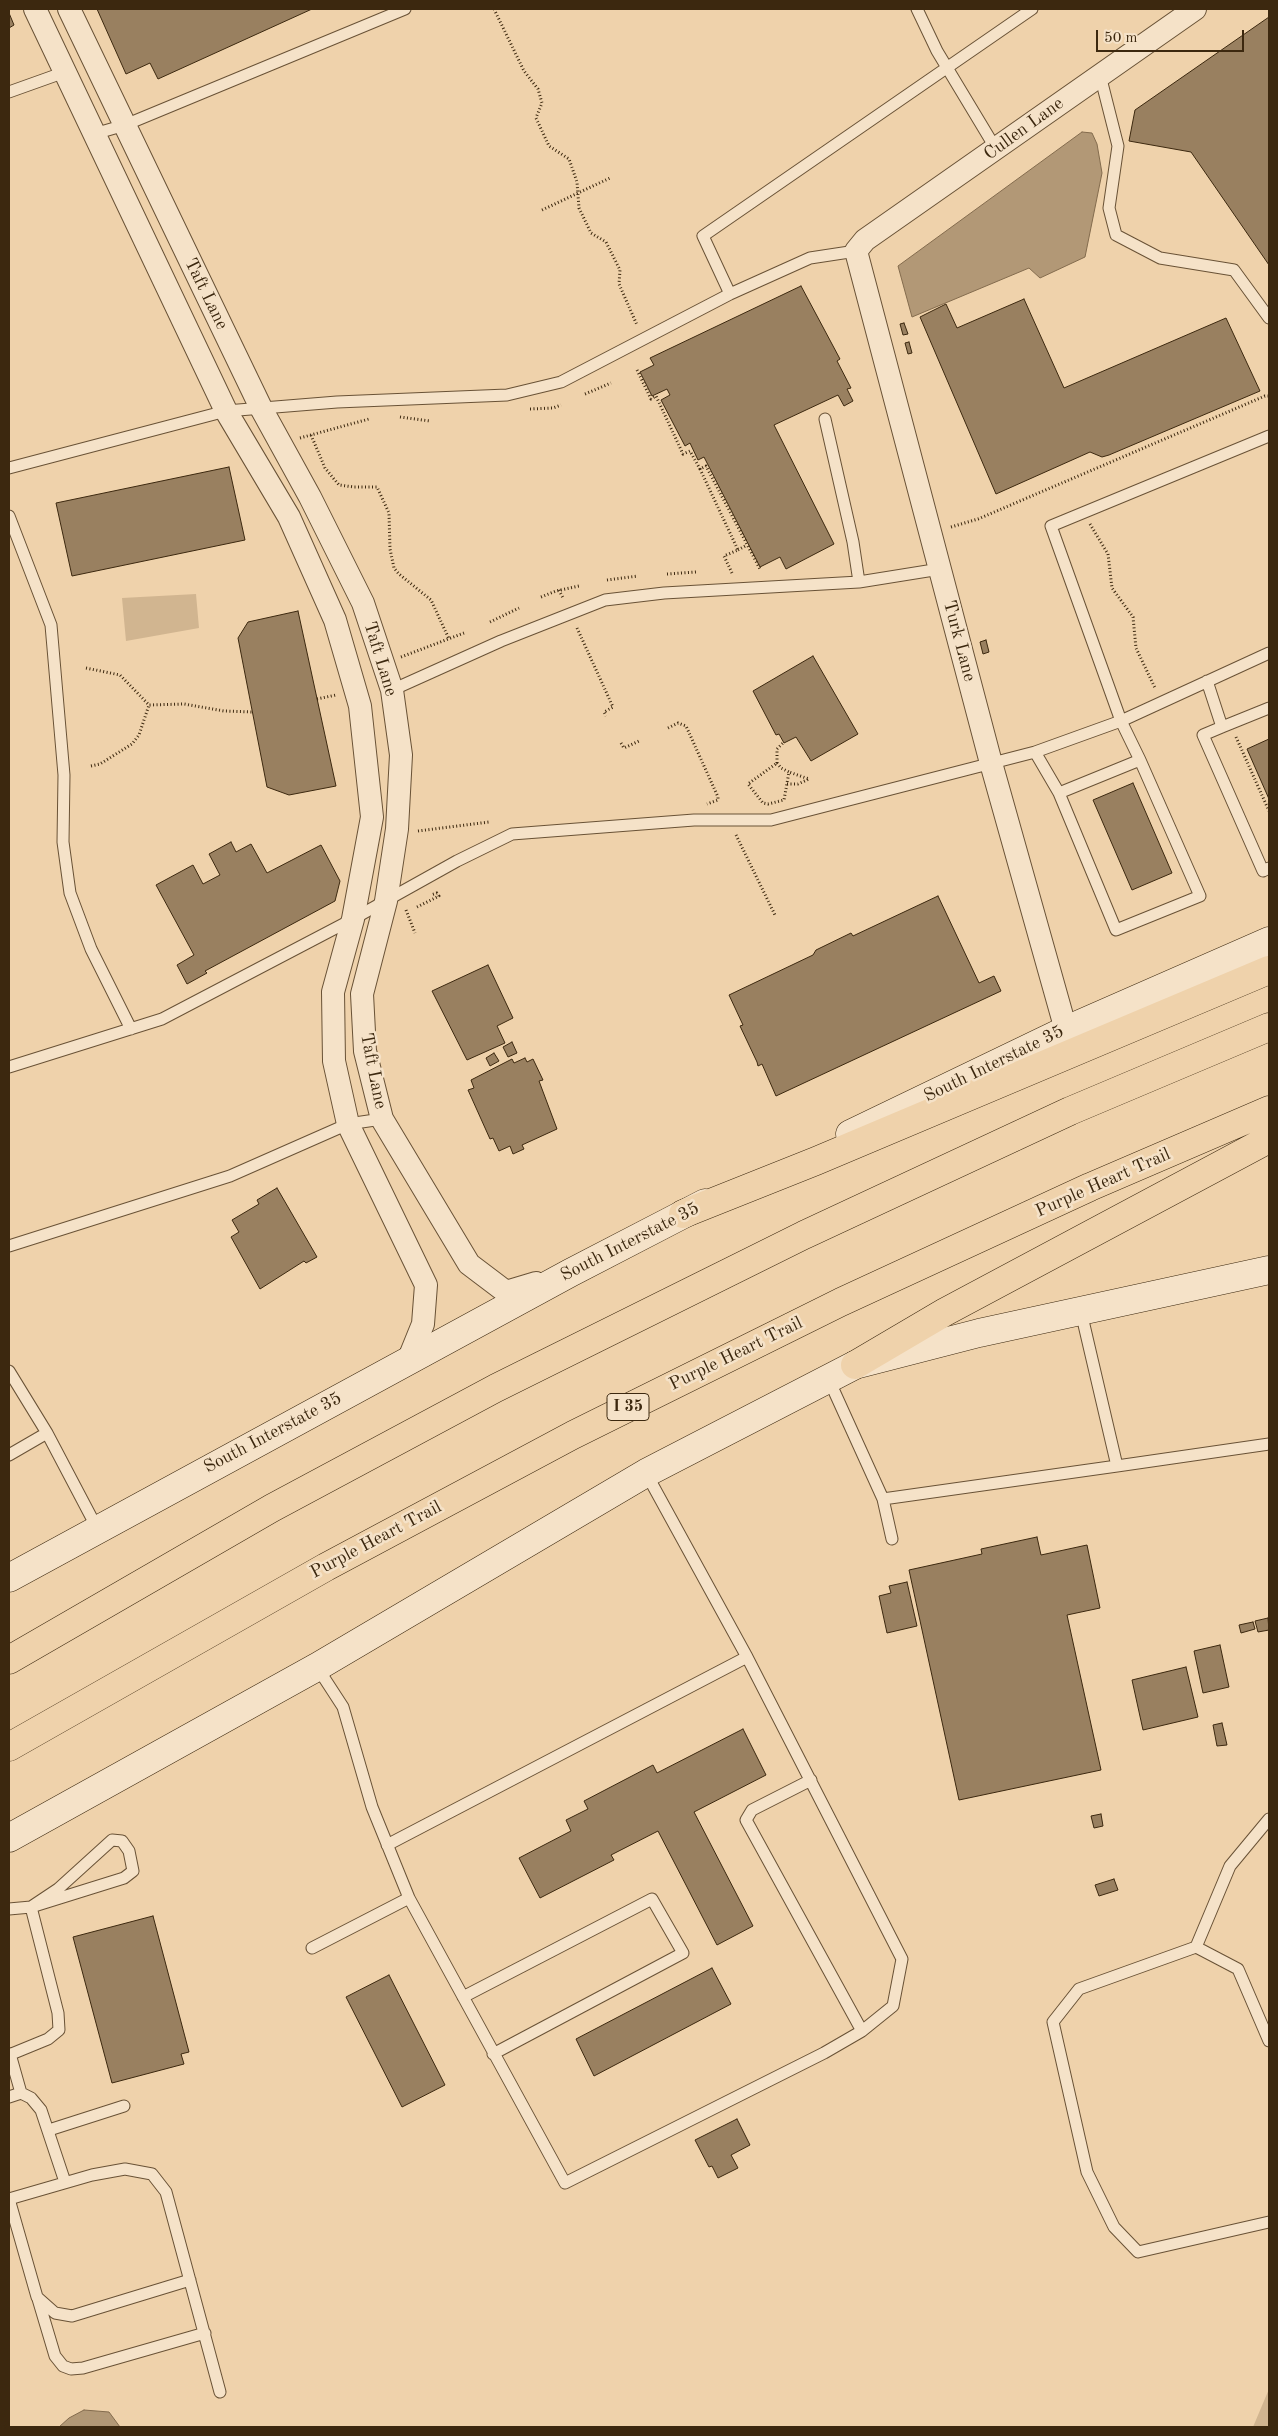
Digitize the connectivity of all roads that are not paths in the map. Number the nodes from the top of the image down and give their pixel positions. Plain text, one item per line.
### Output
1 (34, 9) edge
2 (69, 9) edge
3 (405, 9) edge
4 (916, 9) edge
5 (1032, 9) edge
6 (1195, 9) edge
7 (947, 68) junction
8 (64, 72) junction
9 (1100, 74) junction
10 (9, 92) edge
11 (125, 125) junction
12 (94, 134) junction
13 (996, 149) junction
14 (856, 251) junction
15 (730, 294) junction
16 (1269, 318) edge
17 (261, 408) junction
18 (226, 411) junction
19 (825, 419) dead end
20 (1269, 436) edge
21 (9, 468) edge
22 (9, 516) edge
23 (940, 569) junction
24 (859, 582) junction
25 (1269, 653) edge
26 (1207, 681) junction
27 (392, 690) junction
28 (1269, 708) edge
29 (1121, 721) junction
30 (1222, 727) junction
31 (1035, 752) junction
32 (1140, 760) junction
33 (991, 763) junction
34 (1059, 794) junction
35 (1269, 868) edge
36 (396, 903) junction
37 (353, 919) junction
38 (1269, 941) edge
39 (1269, 970) edge
40 (1269, 1027) edge
41 (131, 1028) junction
42 (1066, 1030) junction
43 (9, 1067) edge
44 (1269, 1110) edge
45 (382, 1118) junction
46 (348, 1124) junction
47 (1269, 1139) edge
48 (683, 1214) junction
49 (9, 1246) edge
50 (1269, 1270) edge
51 (570, 1273) junction
52 (1081, 1312) junction
53 (408, 1361) junction
54 (855, 1365) junction
55 (9, 1371) edge
56 (829, 1380) junction
57 (47, 1433) junction
58 (1269, 1444) edge
59 (9, 1455) edge
60 (1116, 1466) junction
61 (646, 1473) junction
62 (883, 1499) junction
63 (97, 1528) junction
64 (892, 1539) dead end
65 (9, 1578) edge
66 (747, 1657) junction
67 (9, 1660) edge
68 (318, 1667) junction
69 (9, 1747) edge
70 (811, 1780) junction
71 (1269, 1819) edge
72 (9, 1838) edge
73 (387, 1845) junction
74 (409, 1898) junction
75 (31, 1907) junction
76 (9, 1909) edge
77 (1196, 1947) junction
78 (312, 1948) dead end
79 (463, 1997) junction
80 (862, 2032) junction
81 (1269, 2041) edge
82 (9, 2054) edge
83 (493, 2054) junction
84 (21, 2093) junction
85 (9, 2097) edge
86 (124, 2106) dead end
87 (49, 2130) junction
88 (65, 2182) junction
89 (9, 2199) edge
90 (1269, 2222) edge
91 (190, 2280) junction
92 (37, 2297) junction
93 (205, 2333) junction
94 (220, 2392) dead end

1 - 8 street, Taft Lane
2 - 11 street, Taft Lane
3 - 11 lane
4 - 7 lane
5 - 7 lane
6 - 9 street, Cullen Lane
7 - 13 lane
7 - 15 lane
8 - 10 lane
8 - 12 street, Taft Lane
9 - 13 street, Cullen Lane
9 - 16 lane
11 - 12 lane
11 - 17 street, Taft Lane
12 - 18 street, Taft Lane
13 - 14 street, Cullen Lane
14 - 15 lane
14 - 23 street, Turk Lane
15 - 17 lane
17 - 18 lane
17 - 27 street, Taft Lane
18 - 21 lane
18 - 37 street, Taft Lane
19 - 24 lane
20 - 29 lane
22 - 41 lane
23 - 24 lane
23 - 33 street, Turk Lane
24 - 27 lane
25 - 26 lane
26 - 29 lane
26 - 30 lane
27 - 36 street, Taft Lane
28 - 30 lane
29 - 31 lane
29 - 32 lane
30 - 35 lane
31 - 33 lane
31 - 34 lane
32 - 34 lane
32 - 34 lane
33 - 36 lane
33 - 42 street, Turk Lane
36 - 37 lane
36 - 45 street, Taft Lane
37 - 41 lane
37 - 46 street, Taft Lane
38 - 42 main road, South Interstate 35
39 - 48 highway
40 - 67 highway
41 - 43 lane
42 - 48 main road, South Interstate 35
44 - 69 highway, Purple Heart Trail / I 35
45 - 46 lane
45 - 51 street, Taft Lane
46 - 49 lane
46 - 53 street, Taft Lane
47 - 54 highway
48 - 51 main road, South Interstate 35
50 - 52 main road
51 - 53 main road, South Interstate 35
52 - 54 main road
52 - 60 lane
53 - 63 main road, South Interstate 35
54 - 56 main road
55 - 57 lane
56 - 61 main road
56 - 62 lane
57 - 59 lane
57 - 63 lane
58 - 60 lane
60 - 62 lane
61 - 66 lane
61 - 68 main road
62 - 64 lane
63 - 65 main road, South Interstate 35
66 - 70 lane
66 - 73 lane
68 - 72 main road
68 - 73 lane
70 - 80 lane
70 - 80 lane
71 - 77 lane
73 - 74 lane
74 - 78 lane
74 - 79 lane
75 - 75 lane
75 - 76 lane
75 - 82 lane
77 - 81 lane
77 - 90 lane
79 - 83 lane
79 - 83 lane
80 - 83 lane
82 - 84 lane
84 - 85 lane
84 - 87 lane
86 - 87 lane
87 - 88 lane
88 - 89 lane
88 - 91 lane
89 - 92 lane
91 - 92 lane
91 - 93 lane
92 - 93 lane
93 - 94 lane

